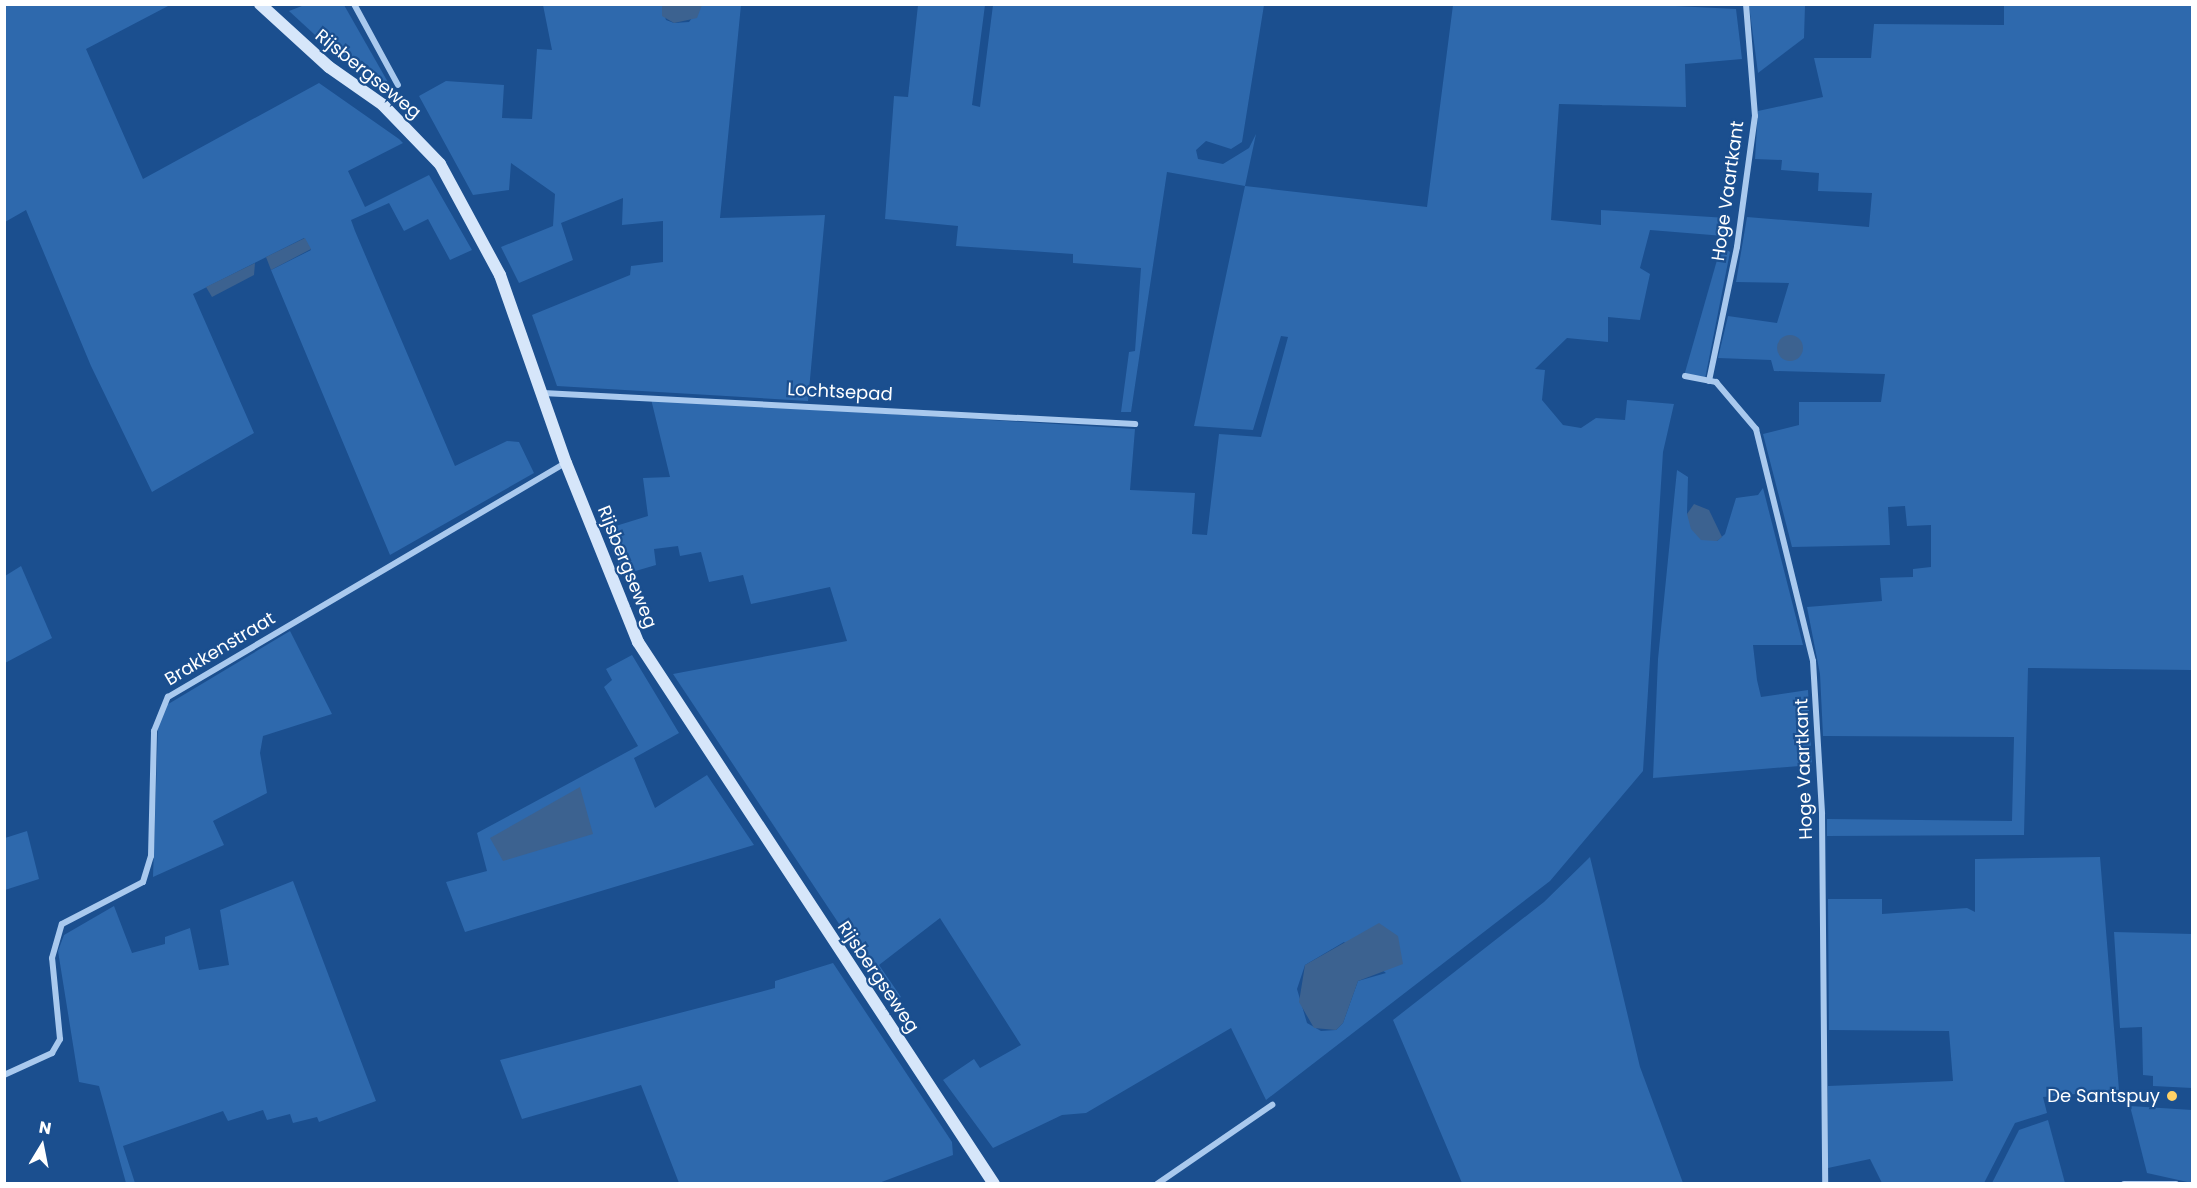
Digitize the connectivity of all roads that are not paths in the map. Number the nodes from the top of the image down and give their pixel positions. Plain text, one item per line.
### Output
1 (260, 4) edge
2 (354, 4) edge
3 (1746, 4) edge
4 (398, 86) dead end
5 (1685, 376) dead end
6 (1709, 381) junction
7 (543, 393) junction
8 (1135, 424) dead end
9 (566, 463) junction
10 (4, 1075) edge
11 (1272, 1105) dead end
12 (994, 1184) edge
13 (1157, 1184) edge
14 (1825, 1184) edge
15 (2124, 1184) edge
16 (2176, 1184) edge

1 - 7 main road, Rijsbergseweg
2 - 4 street
3 - 6 street, Hoge Vaartkant
5 - 6 street, Hoge Vaartkant
6 - 14 street, Hoge Vaartkant
7 - 8 street, Lochtsepad
7 - 9 main road, Rijsbergseweg
9 - 10 street, Brakkenstraat
9 - 12 main road, Rijsbergseweg
11 - 13 street
15 - 16 street

